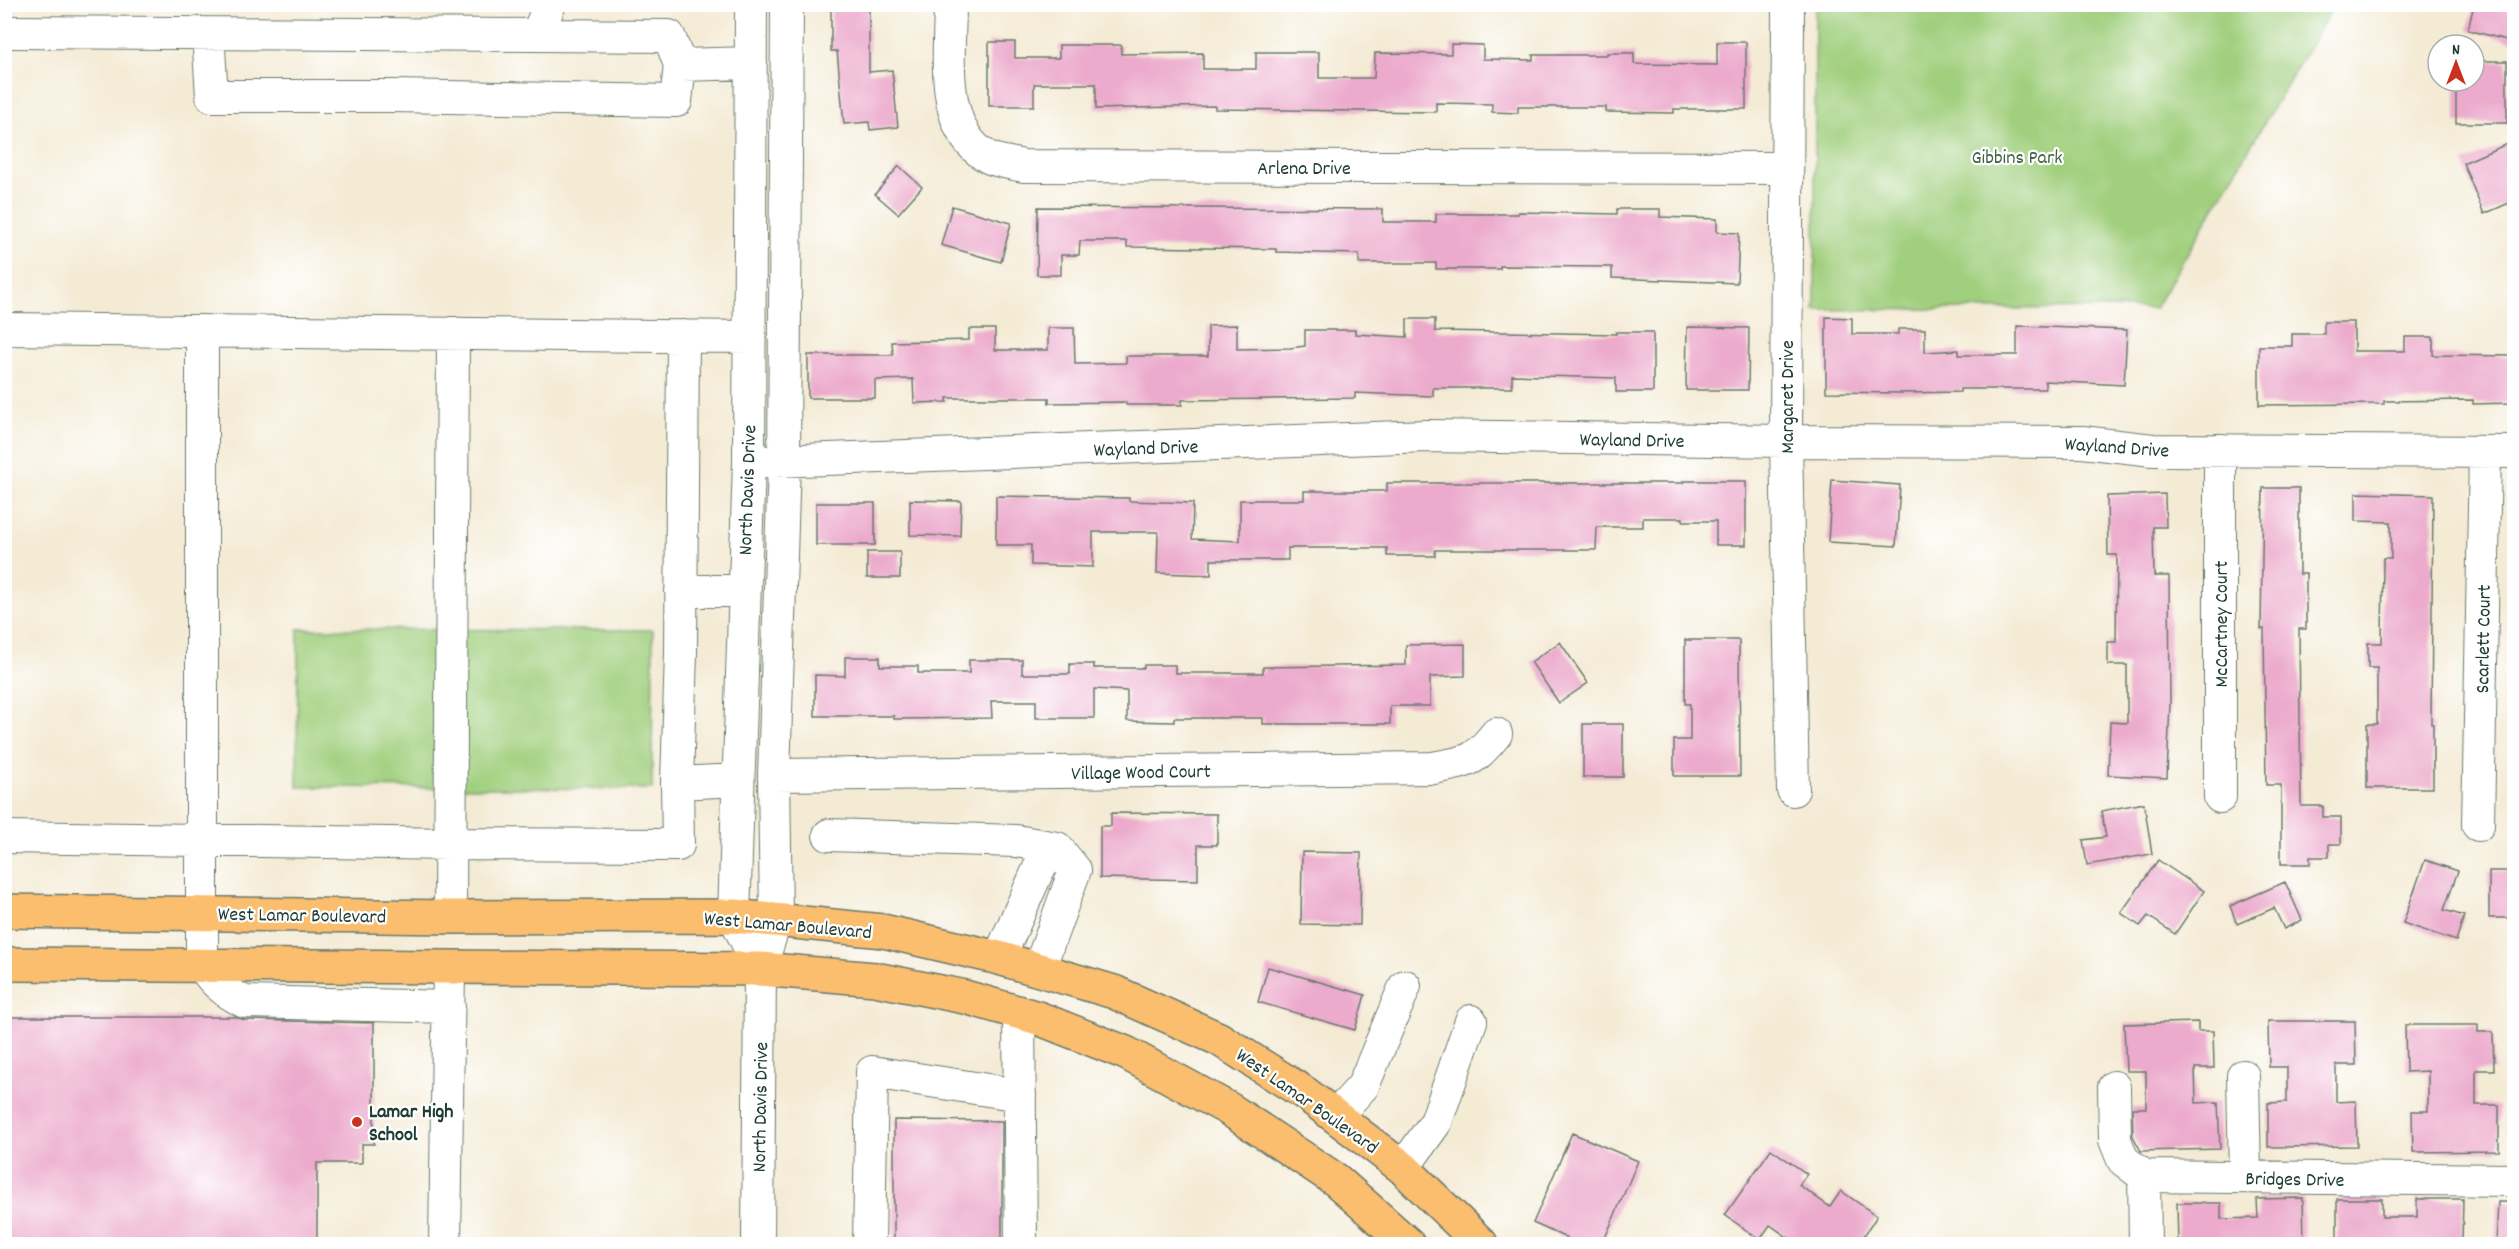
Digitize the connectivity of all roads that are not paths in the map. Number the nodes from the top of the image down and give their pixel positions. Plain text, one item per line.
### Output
1 (550, 4) edge
2 (751, 4) edge
3 (787, 4) edge
4 (950, 4) edge
5 (1788, 4) edge
6 (4, 32) edge
7 (208, 34) junction
8 (537, 35) junction
9 (751, 63) junction
10 (680, 65) junction
11 (1787, 168) junction
12 (4, 329) edge
13 (202, 331) junction
14 (453, 333) junction
15 (683, 336) junction
16 (748, 337) junction
17 (1786, 441) junction
18 (2220, 450) junction
19 (2500, 452) edge
20 (749, 462) junction
21 (784, 462) junction
22 (681, 591) junction
23 (743, 591) junction
24 (1496, 734) dead end
25 (774, 775) junction
26 (738, 780) junction
27 (677, 783) junction
28 (1793, 790) dead end
29 (2220, 797) dead end
30 (2478, 825) dead end
31 (829, 835) dead end
32 (4, 837) edge
33 (202, 839) junction
34 (451, 844) junction
35 (1057, 848) junction
36 (4, 911) edge
37 (202, 913) junction
38 (734, 916) junction
39 (450, 917) junction
40 (776, 919) junction
41 (999, 958) junction
42 (4, 964) edge
43 (202, 965) junction
44 (449, 967) junction
45 (760, 969) junction
46 (1039, 969) junction
47 (1405, 986) dead end
48 (449, 1007) junction
49 (1019, 1012) junction
50 (1472, 1021) dead end
51 (2243, 1076) dead end
52 (2114, 1087) dead end
53 (1020, 1095) junction
54 (1336, 1116) junction
55 (1403, 1168) junction
56 (2144, 1176) junction
57 (2245, 1177) junction
58 (2514, 1180) edge
59 (445, 1245) edge
60 (758, 1245) edge
61 (869, 1245) edge
62 (1021, 1245) edge
63 (1408, 1245) edge
64 (1481, 1245) edge
65 (2145, 1245) edge

1 - 8 street
2 - 9 street, North Davis Drive
3 - 21 street, North Davis Drive
4 - 11 street, Arlena Drive
5 - 11 street, Margaret Drive
6 - 7 street
7 - 8 street
7 - 10 street
8 - 10 street
9 - 10 street
9 - 16 street, North Davis Drive
11 - 17 street, Margaret Drive
12 - 13 street
13 - 14 street
13 - 33 street
14 - 15 street
14 - 34 street
15 - 16 street
15 - 22 street
16 - 20 street, North Davis Drive
17 - 18 street, Wayland Drive
17 - 21 street, Wayland Drive
17 - 28 street, Margaret Drive
18 - 19 street, Wayland Drive
18 - 29 street, McCartney Court
19 - 30 street, Scarlett Court
20 - 21 street, Wayland Drive
20 - 23 street, North Davis Drive
21 - 25 street, North Davis Drive
22 - 23 street
22 - 27 street
23 - 26 street, North Davis Drive
24 - 25 street, Village Wood Court
25 - 40 street, North Davis Drive
26 - 27 street
26 - 38 street, North Davis Drive
27 - 34 street
31 - 35 street
32 - 33 street
33 - 34 street
33 - 37 street
34 - 39 street
35 - 41 street
35 - 46 street
36 - 37 main road, West Lamar Boulevard
37 - 39 main road, West Lamar Boulevard
37 - 43 street
38 - 39 main road, West Lamar Boulevard
38 - 40 main road, West Lamar Boulevard
38 - 45 street, North Davis Drive
40 - 41 main road, West Lamar Boulevard
40 - 45 street, North Davis Drive
41 - 46 main road, West Lamar Boulevard
42 - 43 main road
43 - 44 main road
43 - 48 street
44 - 45 main road
44 - 48 street
45 - 49 main road
45 - 60 street, North Davis Drive
46 - 54 main road, West Lamar Boulevard
47 - 54 street
48 - 59 street
49 - 53 street
49 - 63 main road
50 - 55 street
51 - 57 street
52 - 56 street
53 - 61 street
53 - 62 street
54 - 55 main road, West Lamar Boulevard
55 - 64 main road, West Lamar Boulevard
56 - 57 street, Bridges Drive
56 - 65 street
57 - 58 street, Bridges Drive

